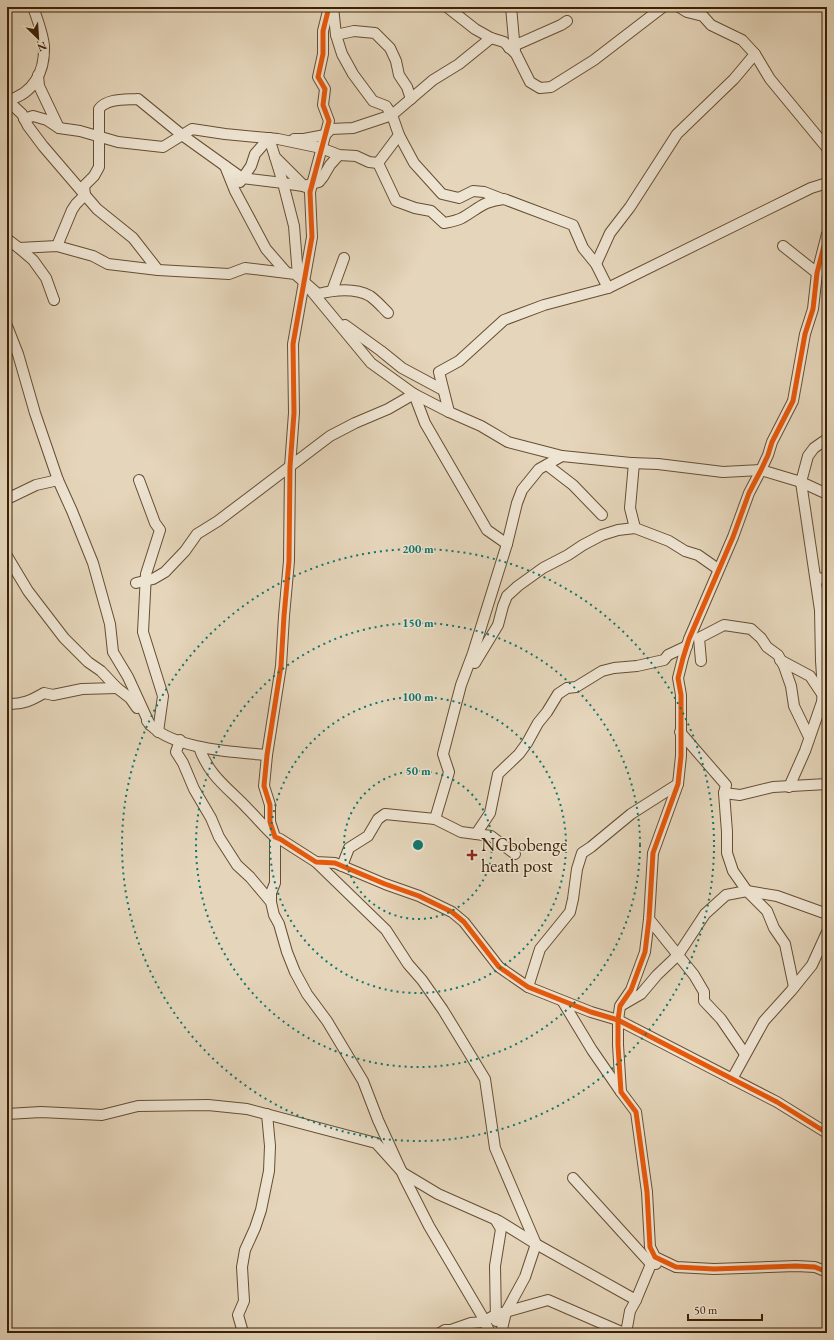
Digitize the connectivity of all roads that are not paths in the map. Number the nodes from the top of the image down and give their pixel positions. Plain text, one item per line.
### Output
1 (33, 7) edge
2 (329, 7) edge
3 (333, 7) edge
4 (511, 7) edge
5 (663, 7) edge
6 (679, 7) edge
7 (452, 8) edge
8 (567, 21) dead end
9 (336, 35) junction
10 (491, 38) junction
11 (513, 49) junction
12 (755, 54) junction
13 (38, 75) junction
14 (411, 99) junction
15 (7, 100) edge
16 (392, 115) junction
17 (24, 119) junction
18 (59, 128) junction
19 (182, 135) junction
20 (325, 135) junction
21 (399, 135) junction
22 (100, 136) junction
23 (269, 138) junction
24 (280, 139) junction
25 (321, 148) junction
26 (827, 148) edge
27 (340, 155) junction
28 (275, 157) junction
29 (378, 163) junction
30 (225, 166) junction
31 (242, 178) junction
32 (283, 183) junction
33 (827, 183) edge
34 (308, 187) junction
35 (235, 191) junction
36 (85, 195) junction
37 (504, 199) junction
38 (827, 234) edge
39 (7, 239) edge
40 (57, 246) junction
41 (783, 246) dead end
42 (19, 248) junction
43 (344, 258) dead end
44 (596, 264) junction
45 (158, 270) junction
46 (286, 272) junction
47 (817, 273) junction
48 (301, 279) junction
49 (608, 288) junction
50 (332, 290) junction
51 (54, 300) dead end
52 (321, 303) junction
53 (388, 313) dead end
54 (7, 326) edge
55 (443, 390) junction
56 (414, 394) junction
57 (449, 412) junction
58 (827, 439) edge
59 (562, 456) junction
60 (634, 463) junction
61 (547, 465) junction
62 (290, 467) junction
63 (761, 470) junction
64 (58, 480) junction
65 (139, 480) dead end
66 (801, 482) junction
67 (827, 494) edge
68 (7, 499) edge
69 (602, 515) dead end
70 (635, 528) junction
71 (508, 544) junction
72 (7, 556) edge
73 (718, 569) junction
74 (816, 578) junction
75 (827, 579) edge
76 (146, 580) junction
77 (136, 583) dead end
78 (513, 591) junction
79 (489, 601) junction
80 (687, 646) junction
81 (780, 660) junction
82 (701, 661) dead end
83 (463, 679) junction
84 (117, 688) junction
85 (822, 694) junction
86 (7, 704) edge
87 (154, 728) junction
88 (680, 732) junction
89 (809, 737) junction
90 (180, 740) junction
91 (199, 747) junction
92 (267, 755) junction
93 (678, 784) junction
94 (827, 784) edge
95 (789, 787) junction
96 (724, 794) junction
97 (435, 819) junction
98 (476, 834) junction
99 (275, 837) junction
100 (514, 854) dead end
101 (316, 862) junction
102 (342, 866) junction
103 (747, 891) junction
104 (271, 902) junction
105 (827, 914) edge
106 (649, 919) junction
107 (827, 932) edge
108 (678, 955) junction
109 (528, 987) junction
110 (794, 988) junction
111 (563, 1002) junction
112 (620, 1006) junction
113 (618, 1020) junction
114 (745, 1054) junction
115 (732, 1079) junction
116 (621, 1092) junction
117 (7, 1114) edge
118 (267, 1114) junction
119 (827, 1133) edge
120 (403, 1173) junction
121 (573, 1178) dead end
122 (495, 1219) junction
123 (536, 1244) junction
124 (664, 1262) junction
125 (651, 1264) junction
126 (827, 1272) edge
127 (636, 1300) junction
128 (506, 1312) junction
129 (495, 1315) junction
130 (485, 1321) junction
131 (242, 1333) edge
132 (440, 1333) edge
133 (490, 1333) edge
134 (496, 1333) edge
135 (501, 1333) edge
136 (625, 1333) edge

1 - 13 street
2 - 20 street
3 - 9 street
4 - 11 street
5 - 11 street
6 - 12 street
7 - 10 street
8 - 11 street
9 - 14 street
9 - 16 street
10 - 11 street
10 - 14 street
12 - 26 street
12 - 44 street
13 - 15 street
13 - 18 street
14 - 16 street
15 - 17 street
16 - 20 street
16 - 21 street
17 - 18 street
17 - 36 street
18 - 22 street
19 - 22 street
19 - 22 street
19 - 23 street
19 - 30 street
20 - 24 street
20 - 25 street
21 - 29 street
21 - 37 street
22 - 36 street
23 - 24 street
23 - 28 street
23 - 31 street
24 - 25 street
25 - 27 street
25 - 34 street
27 - 29 street
27 - 34 street
28 - 32 street
28 - 34 street
29 - 37 street
30 - 31 street
30 - 35 street
31 - 32 street
31 - 35 street
32 - 34 street
32 - 48 street
33 - 49 street
34 - 48 street
35 - 46 street
36 - 40 street
36 - 45 street
37 - 44 street
38 - 47 street
39 - 42 street
40 - 42 street
40 - 45 street
41 - 47 street
42 - 51 street
43 - 50 street
44 - 49 street
45 - 46 street
46 - 48 street
47 - 63 street
48 - 50 street
48 - 52 street
48 - 62 street
49 - 55 street
50 - 53 street
52 - 55 street
52 - 56 street
54 - 64 street
55 - 57 street
56 - 57 street
56 - 62 street
56 - 71 street
57 - 59 street
58 - 66 street
59 - 60 street
59 - 61 street
60 - 63 street
60 - 70 street
61 - 69 street
61 - 71 street
62 - 76 street
62 - 92 street
63 - 66 street
63 - 73 street
64 - 68 street
64 - 87 street
65 - 76 street
66 - 67 street
66 - 74 street
70 - 73 street
70 - 78 street
71 - 79 street
72 - 84 street
73 - 80 street
74 - 75 street
74 - 85 street
76 - 77 street
76 - 87 street
78 - 79 street
78 - 83 street
79 - 83 street
80 - 88 street
80 - 98 street
81 - 82 street
81 - 85 street
81 - 89 street
83 - 97 street
84 - 86 street
84 - 87 street
85 - 89 street
87 - 90 street
88 - 93 street
88 - 96 street
89 - 95 street
90 - 91 street
90 - 104 street
91 - 92 street
91 - 99 street
92 - 99 street
93 - 106 street
93 - 109 street
94 - 95 street
95 - 96 street
96 - 103 street
97 - 98 street
97 - 102 street
98 - 100 street
99 - 101 street
99 - 104 street
101 - 102 street
101 - 123 street
102 - 109 street
103 - 105 street
103 - 108 street
103 - 110 street
104 - 120 street
106 - 108 street
106 - 112 street
107 - 110 street
108 - 112 street
108 - 114 street
109 - 111 street
110 - 114 street
111 - 113 street
111 - 116 street
112 - 113 street
113 - 115 street
113 - 116 street
114 - 115 street
115 - 119 street
116 - 124 street
117 - 118 street
118 - 120 street
118 - 131 street
120 - 122 street
120 - 130 street
121 - 125 street
122 - 123 street
122 - 129 street
123 - 127 street
123 - 128 street
124 - 125 street
124 - 126 street
125 - 127 street
127 - 136 street
128 - 129 street
128 - 135 street
128 - 136 street
129 - 130 street
129 - 134 street
130 - 132 street
130 - 133 street

